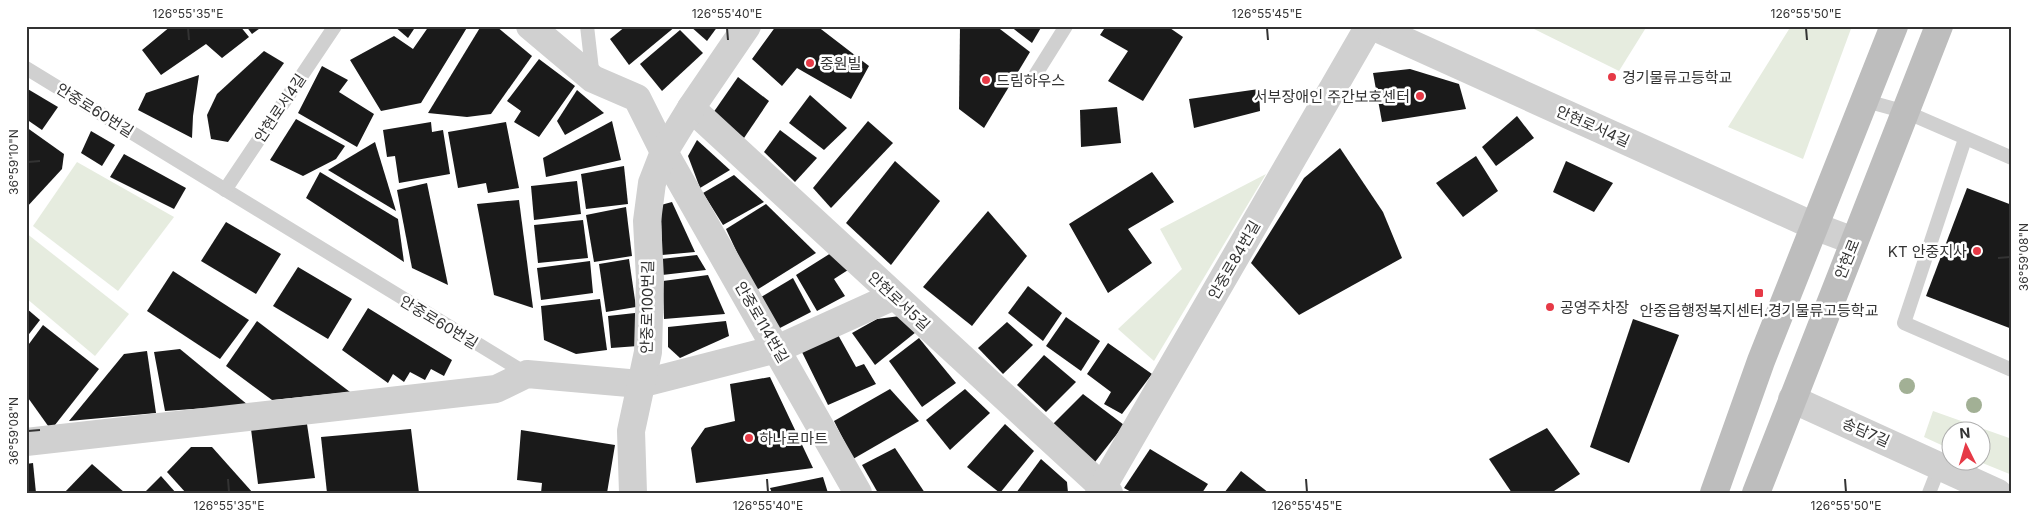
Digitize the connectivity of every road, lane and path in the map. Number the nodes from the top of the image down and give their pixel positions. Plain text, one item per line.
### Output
1 (335, 26) edge
2 (530, 26) edge
3 (587, 26) edge
4 (747, 26) edge
5 (1066, 26) edge
6 (1371, 26) edge
7 (1894, 26) edge
8 (1939, 26) edge
9 (26, 68) edge
10 (1034, 77) dead end
11 (593, 79) junction
12 (1866, 101) junction
13 (691, 108) junction
14 (1906, 112) junction
15 (1965, 139) junction
16 (664, 152) junction
17 (2012, 158) edge
18 (225, 190) junction
19 (1814, 226) junction
20 (1854, 241) junction
21 (894, 296) junction
22 (777, 350) junction
23 (2012, 370) edge
24 (527, 374) junction
25 (640, 384) junction
26 (1792, 399) junction
27 (26, 442) edge
28 (1940, 465) joint
29 (1954, 472) edge
30 (1103, 491) edge
31 (634, 493) edge
32 (858, 493) edge
33 (1714, 493) edge
34 (1756, 493) edge
35 (1929, 493) edge
36 (1998, 493) edge

1 - 18 lane, 안현로서4길
2 - 11 street
3 - 11 lane
4 - 13 street
5 - 10 lane
6 - 19 street, 안현로서4길
6 - 30 street, 안중로84번길
7 - 12 main road
8 - 14 main road, 안현로
9 - 18 lane, 안중로60번길
11 - 16 street, 안중로114번길
12 - 14 lane
12 - 19 main road
13 - 16 street, 안중로100번길
13 - 21 street, 안현로서5길
14 - 15 lane
14 - 20 main road, 안현로
15 - 17 lane
15 - 23 lane
16 - 22 street, 안중로114번길
16 - 25 street, 안중로100번길
18 - 24 lane, 안중로60번길
19 - 20 street, 안현로서4길
19 - 33 main road
20 - 26 main road, 안현로
21 - 22 street, 안중로60번길
21 - 30 street, 안현로서5길
22 - 25 street, 안중로60번길
22 - 32 street, 안중로114번길
24 - 25 street, 안중로60번길
24 - 27 street
25 - 31 street, 안중로100번길
26 - 28 street, 송담7길
26 - 34 main road, 안현로
28 - 35 lane
29 - 36 street, 송담7길

